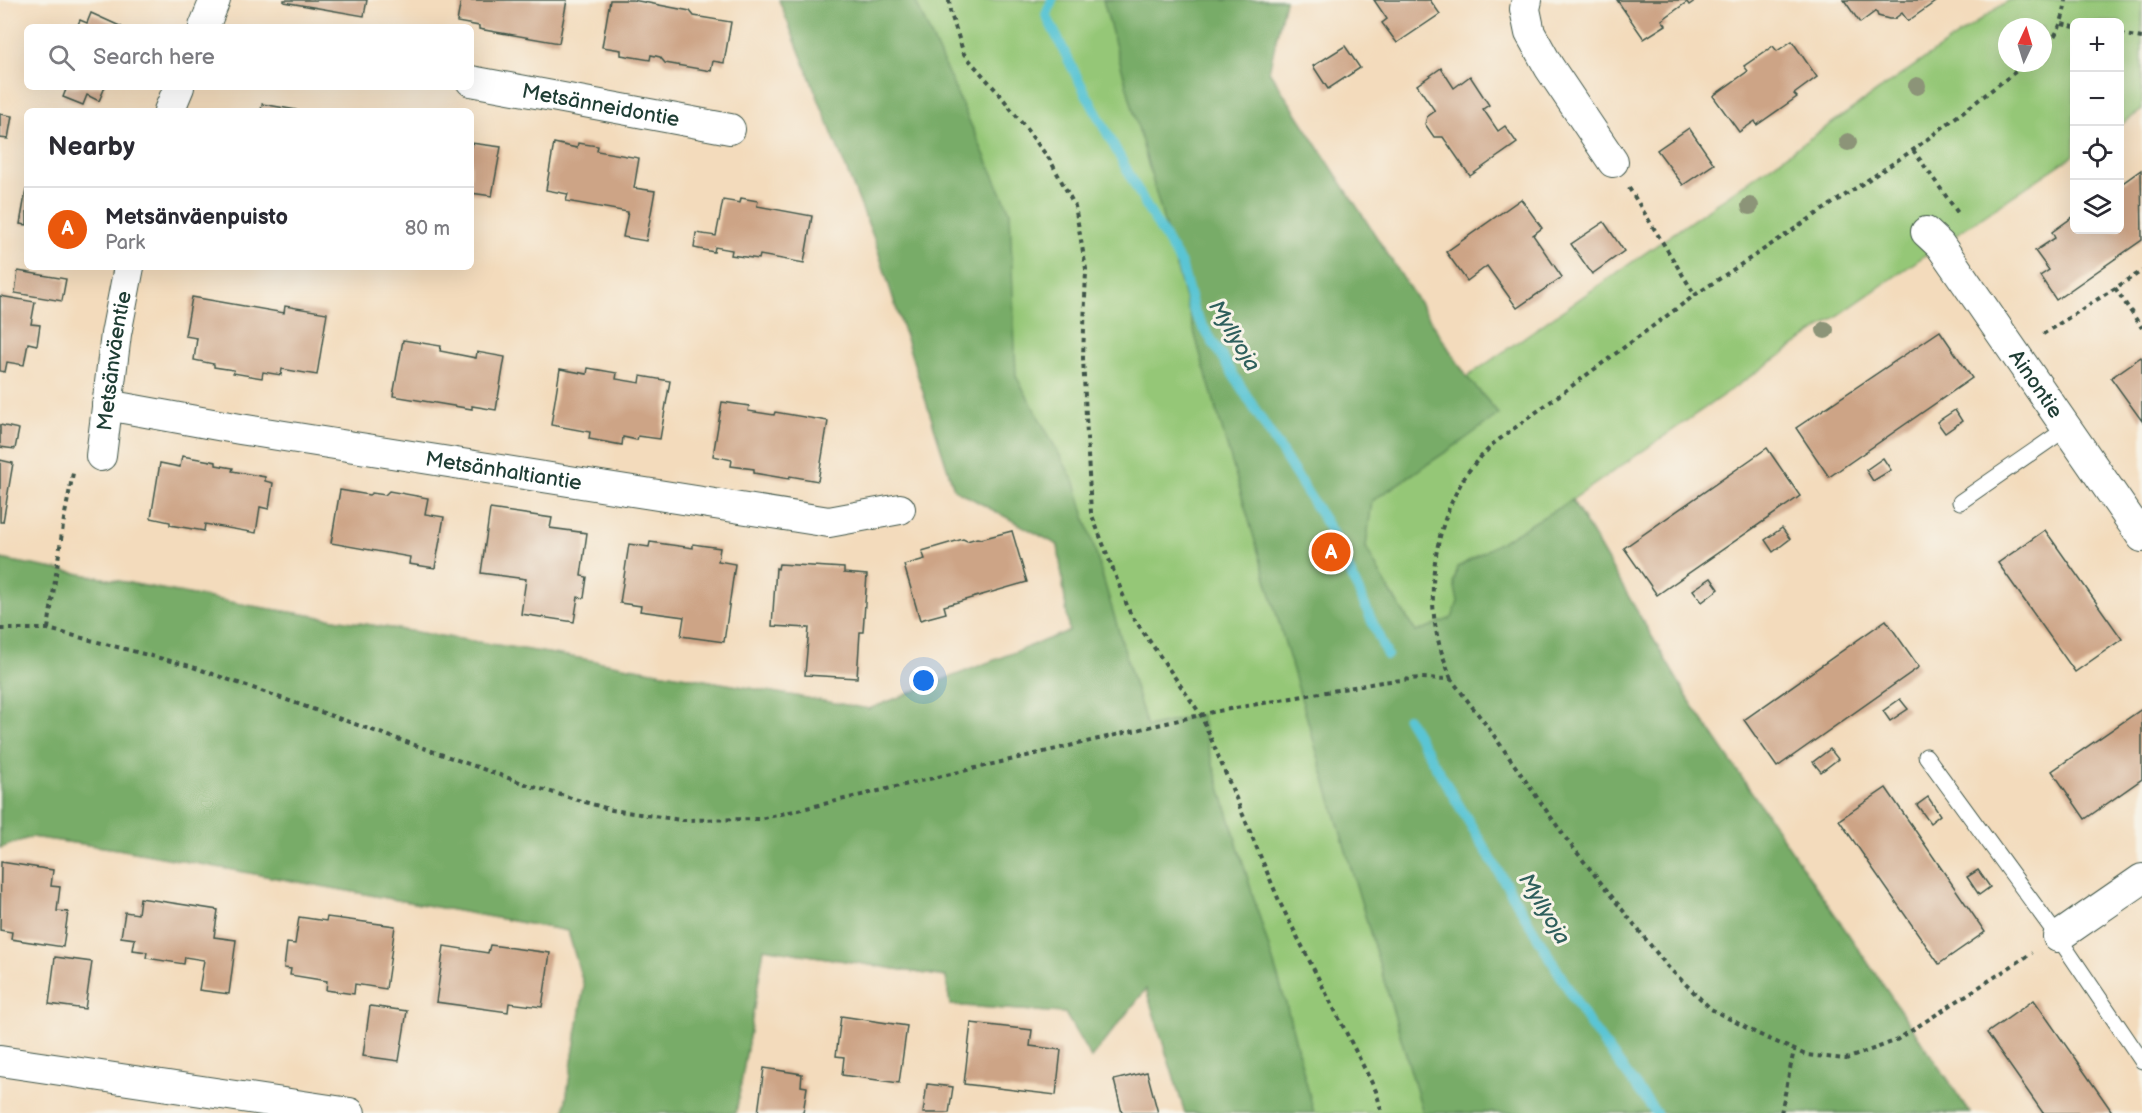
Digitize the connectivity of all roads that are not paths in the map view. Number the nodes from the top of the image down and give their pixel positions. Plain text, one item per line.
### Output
1 (215, 0) edge
2 (1527, 0) edge
3 (205, 24) edge
4 (474, 82) edge
5 (178, 90) edge
6 (170, 108) edge
7 (730, 129) dead end
8 (1613, 162) road end
9 (1926, 232) dead end
10 (128, 270) edge
11 (107, 405) junction
12 (2067, 428) junction
13 (101, 456) dead end
14 (1960, 502) dead end
15 (900, 509) dead end
16 (2142, 537) edge
17 (1926, 756) dead end
18 (2142, 879) edge
19 (2058, 937) junction
20 (0, 1061) edge
21 (2142, 1061) edge
22 (350, 1113) edge

1 - 3 street
2 - 8 street
4 - 7 street, Metsänneidontie
5 - 6 street
9 - 12 street, Ainontie
10 - 11 street, Metsänväentie
11 - 13 street, Metsänväentie
11 - 15 street, Metsänhaltiantie
12 - 14 lane
12 - 16 street, Ainontie
17 - 19 lane
18 - 19 street
19 - 21 lane
20 - 22 street

